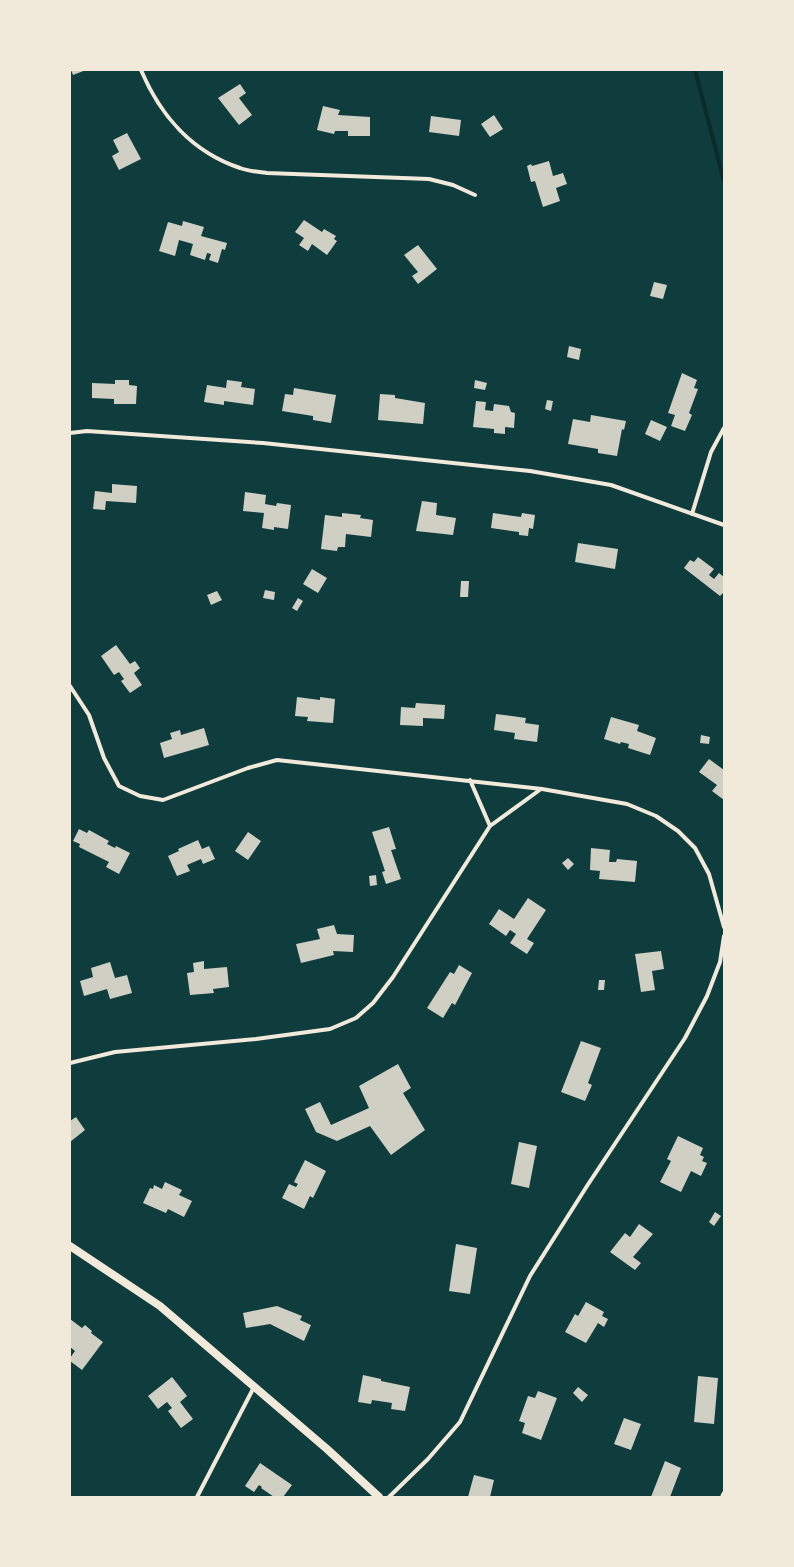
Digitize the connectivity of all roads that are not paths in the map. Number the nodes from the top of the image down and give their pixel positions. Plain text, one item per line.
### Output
1 (141, 70) edge
2 (475, 195) dead end
3 (724, 428) edge
4 (70, 433) edge
5 (692, 514) junction
6 (724, 525) edge
7 (70, 686) edge
8 (470, 780) junction
9 (542, 789) junction
10 (490, 826) junction
11 (724, 927) edge
12 (724, 936) edge
13 (70, 1063) edge
14 (70, 1246) edge
15 (254, 1387) junction
16 (724, 1493) edge
17 (198, 1497) edge
18 (379, 1497) edge
19 (389, 1497) edge
20 (722, 1497) edge

1 - 2 street
3 - 5 street
4 - 5 street
5 - 6 street
7 - 8 street
8 - 9 street
8 - 10 street
9 - 10 street
9 - 11 street
10 - 13 street
12 - 19 street
14 - 15 main road
15 - 17 street
15 - 18 main road
16 - 20 street

